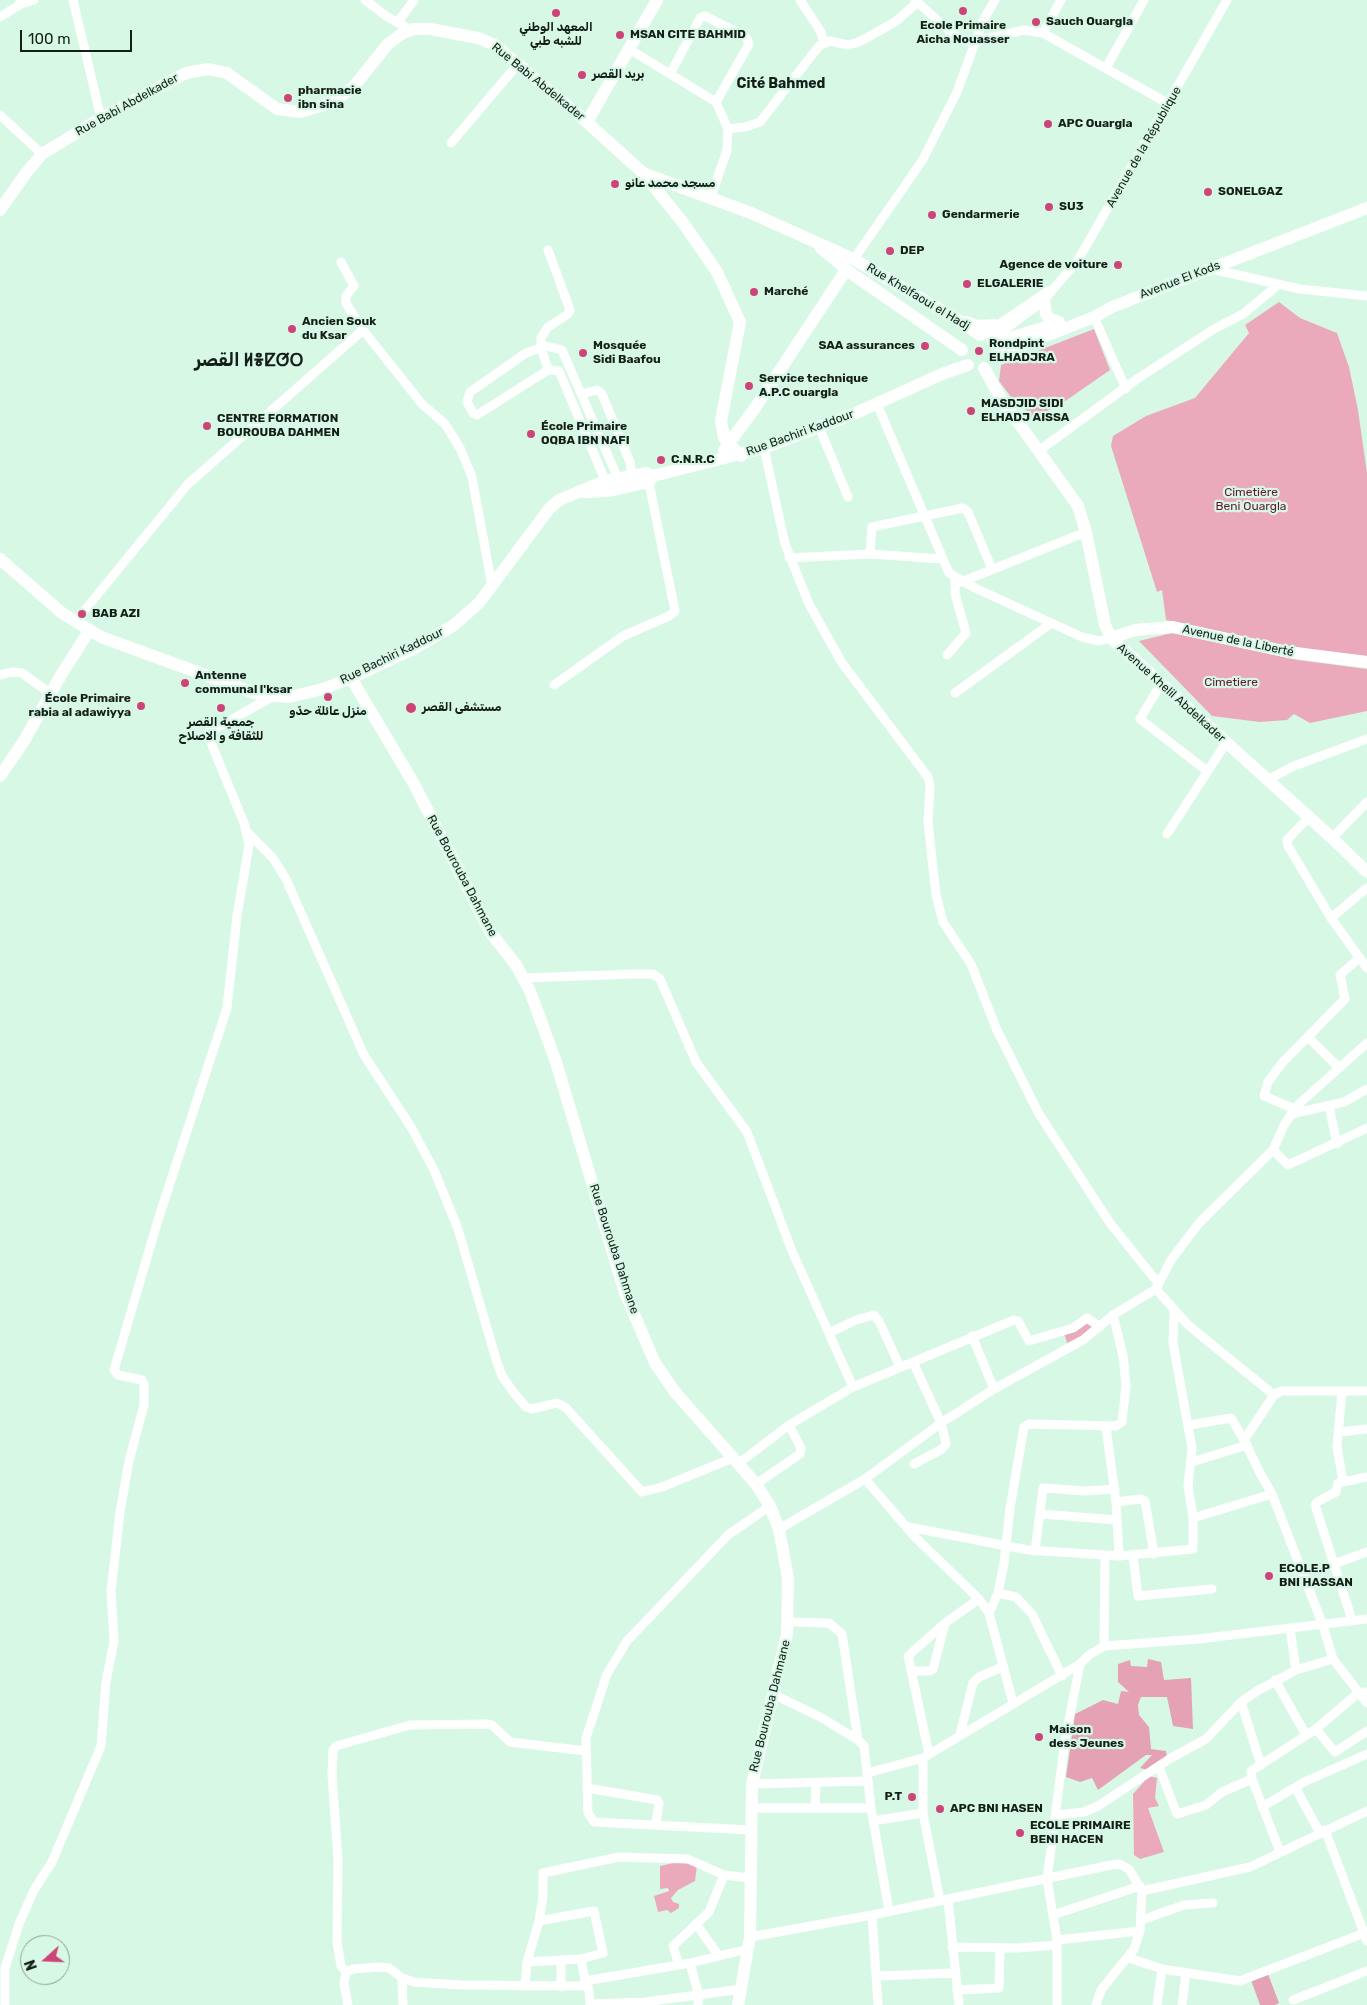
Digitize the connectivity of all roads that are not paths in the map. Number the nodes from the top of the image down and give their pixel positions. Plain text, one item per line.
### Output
1 (34, 0) edge
2 (74, 0) edge
3 (365, 0) edge
4 (414, 0) edge
5 (657, 0) edge
6 (800, 0) edge
7 (995, 0) edge
8 (1061, 0) edge
9 (1144, 0) edge
10 (1227, 0) edge
11 (916, 1) edge
12 (20, 2) edge
13 (0, 17) edge
14 (398, 22) junction
15 (411, 30) junction
16 (1043, 33) junction
17 (976, 41) junction
18 (824, 43) junction
19 (629, 49) junction
20 (518, 64) junction
21 (1106, 68) junction
22 (670, 74) junction
23 (716, 102) junction
24 (1169, 104) junction
25 (0, 115) edge
26 (101, 118) junction
27 (587, 122) junction
28 (728, 129) junction
29 (451, 143) dead end
30 (42, 154) junction
31 (643, 173) junction
32 (711, 197) junction
33 (1367, 208) edge
34 (0, 210) edge
35 (548, 250) dead end
36 (341, 262) dead end
37 (850, 264) junction
38 (1211, 269) junction
39 (1278, 285) junction
40 (1053, 288) junction
41 (1367, 296) edge
42 (1044, 299) junction
43 (1112, 307) junction
44 (1094, 317) junction
45 (958, 320) junction
46 (1059, 322) junction
47 (995, 325) junction
48 (363, 330) junction
49 (988, 342) junction
50 (541, 347) junction
51 (964, 356) junction
52 (570, 365) junction
53 (984, 368) junction
54 (548, 370) junction
55 (559, 370) junction
56 (1126, 389) junction
57 (582, 394) junction
58 (877, 404) junction
59 (819, 428) junction
60 (740, 429) junction
61 (728, 444) junction
62 (762, 449) junction
63 (1040, 450) junction
64 (740, 456) junction
65 (720, 460) junction
66 (632, 476) junction
67 (649, 477) junction
68 (620, 483) junction
69 (607, 486) junction
70 (848, 497) dead end
71 (925, 517) junction
72 (1086, 532) junction
73 (870, 554) junction
74 (789, 558) junction
75 (0, 559) edge
76 (942, 559) junction
77 (992, 570) junction
78 (958, 580) junction
79 (492, 586) junction
80 (75, 622) junction
81 (1050, 624) junction
82 (90, 631) junction
83 (1111, 638) junction
84 (947, 655) dead end
85 (1367, 662) edge
86 (0, 675) edge
87 (351, 678) junction
88 (1161, 684) junction
89 (554, 685) dead end
90 (955, 693) dead end
91 (51, 694) junction
92 (273, 697) junction
93 (1367, 739) edge
94 (1226, 742) junction
95 (1208, 771) junction
96 (0, 776) edge
97 (1267, 780) junction
98 (1367, 802) edge
99 (1309, 817) junction
100 (247, 832) junction
101 (1167, 834) dead end
102 (1332, 838) junction
103 (1367, 872) edge
104 (1367, 888) edge
105 (1331, 918) junction
106 (1359, 958) junction
107 (1367, 968) edge
108 (524, 978) junction
109 (1308, 1037) junction
110 (1367, 1043) edge
111 (1338, 1067) junction
112 (1367, 1089) edge
113 (1329, 1106) junction
114 (1293, 1112) junction
115 (1367, 1128) edge
116 (1337, 1144) junction
117 (1273, 1150) junction
118 (1157, 1286) junction
119 (1174, 1312) junction
120 (1113, 1315) junction
121 (1100, 1326) junction
122 (829, 1333) junction
123 (972, 1336) junction
124 (913, 1362) junction
125 (900, 1367) junction
126 (853, 1388) junction
127 (994, 1389) junction
128 (1367, 1391) edge
129 (1342, 1392) junction
130 (1274, 1395) junction
131 (941, 1423) junction
132 (790, 1425) junction
133 (1189, 1425) junction
134 (1106, 1427) junction
135 (1367, 1430) edge
136 (1339, 1432) junction
137 (1246, 1442) junction
138 (735, 1461) junction
139 (1192, 1462) junction
140 (914, 1464) dead end
141 (1367, 1477) edge
142 (865, 1479) junction
143 (1343, 1482) junction
144 (756, 1484) junction
145 (1114, 1489) junction
146 (1272, 1494) junction
147 (1116, 1502) junction
148 (770, 1506) junction
149 (1041, 1514) junction
150 (1193, 1518) junction
151 (1117, 1520) junction
152 (908, 1528) junction
153 (779, 1529) junction
154 (1006, 1548) junction
155 (1035, 1551) junction
156 (1367, 1552) edge
157 (1154, 1554) junction
158 (1105, 1556) junction
159 (1119, 1556) junction
160 (1133, 1556) junction
161 (1334, 1564) junction
162 (1212, 1589) dead end
163 (998, 1593) junction
164 (979, 1599) junction
165 (989, 1613) junction
166 (1367, 1619) edge
167 (1352, 1620) junction
168 (788, 1622) junction
169 (945, 1622) junction
170 (1322, 1623) junction
171 (1290, 1628) junction
172 (1104, 1646) junction
173 (1333, 1659) junction
174 (1080, 1664) junction
175 (1002, 1666) junction
176 (1296, 1670) junction
177 (911, 1671) junction
178 (1062, 1676) junction
179 (1275, 1680) junction
180 (1362, 1693) edge
181 (774, 1695) junction
182 (1241, 1702) junction
183 (1013, 1703) junction
184 (1367, 1703) edge
185 (1316, 1728) junction
186 (1367, 1731) edge
187 (960, 1734) junction
188 (1306, 1735) junction
189 (858, 1740) junction
190 (586, 1751) junction
191 (1367, 1754) edge
192 (926, 1756) junction
193 (1261, 1765) junction
194 (1159, 1767) junction
195 (867, 1777) junction
196 (1252, 1779) junction
197 (816, 1783) junction
198 (752, 1784) junction
199 (587, 1788) junction
200 (1296, 1788) junction
201 (1262, 1807) junction
202 (750, 1808) junction
203 (814, 1808) junction
204 (871, 1808) junction
205 (923, 1813) junction
206 (1366, 1814) edge
207 (1056, 1815) junction
208 (873, 1821) junction
209 (656, 1823) junction
210 (751, 1830) junction
211 (1323, 1832) junction
212 (1280, 1852) junction
213 (724, 1875) junction
214 (750, 1878) junction
215 (1047, 1878) junction
216 (1141, 1889) junction
217 (944, 1900) junction
218 (1213, 1903) dead end
219 (889, 1911) junction
220 (872, 1915) junction
221 (1053, 1915) junction
222 (1142, 1920) junction
223 (539, 1921) junction
224 (696, 1924) junction
225 (1140, 1931) junction
226 (1366, 1935) edge
227 (749, 1943) junction
228 (1057, 1943) junction
229 (952, 1947) junction
230 (1000, 1948) junction
231 (719, 1956) junction
232 (1129, 1958) junction
233 (581, 1959) junction
234 (560, 1960) junction
235 (526, 1962) junction
236 (690, 1963) junction
237 (679, 1965) junction
238 (1162, 1969) junction
239 (346, 1972) junction
240 (1367, 1972) edge
241 (1186, 1973) junction
242 (955, 1974) junction
243 (876, 1976) junction
244 (402, 1978) junction
245 (586, 1984) junction
246 (524, 1986) junction
247 (561, 1987) junction
248 (742, 1989) junction
249 (957, 1990) junction
250 (1293, 2000) dead end
251 (698, 2001) edge
252 (645, 2003) edge
253 (6, 2005) edge
254 (348, 2005) edge
255 (403, 2005) edge
256 (590, 2005) edge
257 (738, 2005) edge
258 (878, 2005) edge
259 (959, 2005) edge
260 (1057, 2005) edge
261 (1096, 2005) edge
262 (1157, 2005) edge
263 (1182, 2005) edge

1 - 12 street
2 - 26 street
3 - 14 street
4 - 14 street
5 - 19 street
6 - 18 street
7 - 17 street
8 - 16 street
9 - 21 street
10 - 24 street, Avenue de la République
11 - 17 street
11 - 18 street
12 - 13 street
14 - 15 street
15 - 20 street, Rue Babi Abdelkader
15 - 26 street, Rue Babi Abdelkader
16 - 17 street
16 - 21 street
17 - 37 street
18 - 28 street
19 - 22 street
19 - 27 street
20 - 27 street, Rue Babi Abdelkader
20 - 29 street
21 - 24 street
22 - 23 street
22 - 23 street
23 - 28 street
24 - 40 street, Avenue de la République
25 - 30 street
26 - 30 street, Rue Babi Abdelkader
27 - 31 street, Rue Babi Abdelkader
28 - 32 street
30 - 34 street, Rue Babi Abdelkader
31 - 32 street, Rue Khelfaoui el Hadj
31 - 61 street
32 - 37 street, Rue Khelfaoui el Hadj
33 - 38 street, Avenue El Kods
35 - 50 street
36 - 48 street
37 - 45 street, Rue Khelfaoui el Hadj
37 - 51 street, Rue Khelfaoui el Hadj
37 - 60 street
38 - 39 street
38 - 43 street, Avenue El Kods
39 - 41 street
39 - 56 street
40 - 42 street
40 - 47 street
42 - 46 street
42 - 49 street
43 - 44 street, Avenue El Kods
43 - 46 street
44 - 49 street, Avenue El Kods
44 - 56 street
45 - 47 street
45 - 49 street, Rue Khelfaoui el Hadj
46 - 49 street
47 - 49 street
48 - 79 street
48 - 80 street
49 - 51 street
49 - 53 street
50 - 52 street
50 - 54 street
50 - 54 street
51 - 53 street
51 - 58 street, Rue Bachiri Kaddour
52 - 55 street
52 - 57 street
53 - 63 street, Avenue Khelil Abdelkader
54 - 55 street
55 - 69 street
56 - 63 street
57 - 66 street
57 - 68 street
58 - 59 street, Rue Bachiri Kaddour
58 - 71 street
59 - 62 street, Rue Bachiri Kaddour
59 - 70 street
60 - 61 street
60 - 62 street
61 - 64 street
61 - 65 street
62 - 64 street, Rue Bachiri Kaddour
62 - 74 street
63 - 72 street, Avenue Khelil Abdelkader
64 - 65 street, Rue Bachiri Kaddour
65 - 67 street, Rue Bachiri Kaddour
66 - 67 street, Rue Bachiri Kaddour
66 - 68 street, Rue Bachiri Kaddour
67 - 68 street, Rue Bachiri Kaddour
67 - 89 street
68 - 69 street, Rue Bachiri Kaddour
69 - 79 street, Rue Bachiri Kaddour
71 - 73 street
71 - 76 street
71 - 77 street
72 - 77 street
72 - 83 street, Avenue Khelil Abdelkader
73 - 74 street
73 - 76 street
74 - 118 street
75 - 80 street, Rue Bachiri Kaddour
76 - 78 street
77 - 78 street
78 - 81 street
78 - 84 street
79 - 87 street, Rue Bachiri Kaddour
80 - 82 street, Rue Bachiri Kaddour
81 - 83 street
81 - 90 street
82 - 91 street
82 - 92 street, Rue Bachiri Kaddour
83 - 85 street, Avenue de la Liberté
83 - 88 street, Avenue Khelil Abdelkader
86 - 91 street
87 - 92 street, Rue Bachiri Kaddour
87 - 108 street, Rue Bourouba Dahmane
88 - 94 street, Avenue Khelil Abdelkader
88 - 95 street
91 - 96 street
92 - 100 street
93 - 97 street
94 - 95 street
94 - 97 street, Avenue Khelil Abdelkader
95 - 101 street
97 - 99 street, Avenue Khelil Abdelkader
98 - 102 street
99 - 102 street, Avenue Khelil Abdelkader
99 - 105 street
100 - 138 street
100 - 253 street
102 - 103 street, Avenue Khelil Abdelkader
104 - 105 street
105 - 106 street
106 - 107 street
106 - 109 street
108 - 122 street
108 - 138 street, Rue Bourouba Dahmane
109 - 111 street
109 - 114 street
110 - 111 street
111 - 114 street
112 - 113 street
113 - 114 street
113 - 116 street
114 - 117 street
115 - 116 street
116 - 117 street
117 - 118 street
118 - 119 street
118 - 120 street
119 - 130 street
119 - 133 street
120 - 121 street
120 - 134 street
121 - 123 street
121 - 127 street
122 - 125 street
122 - 126 street
123 - 124 street
123 - 127 street
124 - 125 street
124 - 131 street
125 - 126 street
126 - 132 street
127 - 131 street
128 - 129 street
129 - 130 street
129 - 136 street
130 - 137 street
131 - 140 street
131 - 142 street
132 - 138 street
132 - 144 street
133 - 137 street
133 - 139 street
134 - 145 street
134 - 154 street
135 - 136 street
136 - 143 street
137 - 139 street
137 - 146 street
138 - 144 street, Rue Bourouba Dahmane
139 - 150 street
141 - 143 street
142 - 152 street
142 - 153 street
143 - 161 street
144 - 148 street, Rue Bourouba Dahmane
145 - 147 street
145 - 149 street
146 - 150 street
146 - 170 street
147 - 151 street
147 - 157 street
148 - 153 street, Rue Bourouba Dahmane
148 - 190 street
149 - 151 street
149 - 155 street
150 - 157 street
151 - 159 street
152 - 154 street
152 - 164 street
153 - 168 street, Rue Bourouba Dahmane
154 - 155 street
154 - 163 street
155 - 158 street
156 - 161 street
157 - 160 street
158 - 159 street
158 - 172 street
159 - 160 street
160 - 162 street
161 - 167 street
163 - 165 street
163 - 178 street
164 - 165 street
164 - 169 street
165 - 175 street
166 - 167 street
167 - 170 street
168 - 181 street, Rue Bourouba Dahmane
168 - 189 street
169 - 177 street
169 - 177 street
170 - 171 street
170 - 173 street
171 - 172 street
171 - 176 street
172 - 174 street
173 - 176 street
173 - 180 street
174 - 178 street
174 - 207 street
175 - 183 street
175 - 187 street
176 - 179 street
177 - 192 street
178 - 183 street
179 - 182 street
179 - 188 street
180 - 184 street
180 - 185 street
181 - 189 street
181 - 198 street, Rue Bourouba Dahmane
182 - 193 street
182 - 194 street
183 - 187 street
185 - 186 street
185 - 188 street
187 - 192 street
188 - 193 street
189 - 195 street
190 - 199 street
190 - 239 street
191 - 200 street
192 - 195 street
192 - 205 street
193 - 196 street
194 - 196 street
194 - 207 street
195 - 197 street
195 - 204 street
196 - 201 street
197 - 198 street
197 - 203 street
198 - 202 street, Rue Bourouba Dahmane
199 - 209 street
199 - 209 street
200 - 201 street
200 - 211 street
201 - 212 street
202 - 203 street
202 - 210 street, Rue Bourouba Dahmane
203 - 204 street
204 - 208 street
205 - 208 street
205 - 217 street
206 - 211 street
207 - 215 street
208 - 219 street
209 - 210 street
210 - 214 street, Rue Bourouba Dahmane
211 - 212 street
211 - 226 street
212 - 216 street
213 - 214 street
213 - 223 street
213 - 224 street
214 - 227 street, Rue Bourouba Dahmane
215 - 216 street
215 - 217 street
215 - 221 street
216 - 221 street
216 - 222 street
217 - 219 street
217 - 229 street
218 - 222 street
219 - 220 street
220 - 227 street
220 - 243 street
221 - 228 street
222 - 225 street
223 - 233 street
223 - 235 street
224 - 231 street
224 - 237 street
225 - 228 street
225 - 232 street
226 - 241 street
227 - 231 street
227 - 248 street, Rue Bourouba Dahmane
228 - 230 street
228 - 260 street
229 - 230 street
229 - 242 street
230 - 249 street
231 - 236 street
232 - 238 street
232 - 261 street
233 - 234 street
233 - 245 street
234 - 235 street
234 - 247 street
235 - 246 street
236 - 237 street
236 - 251 street
237 - 245 street
238 - 241 street
238 - 262 street
239 - 244 street
239 - 254 street
240 - 250 street
241 - 263 street
242 - 243 street
242 - 249 street
243 - 258 street
244 - 246 street
244 - 255 street
245 - 247 street
245 - 256 street
246 - 247 street
248 - 251 street
248 - 257 street, Rue Bourouba Dahmane
249 - 259 street
251 - 252 street
252 - 256 street

